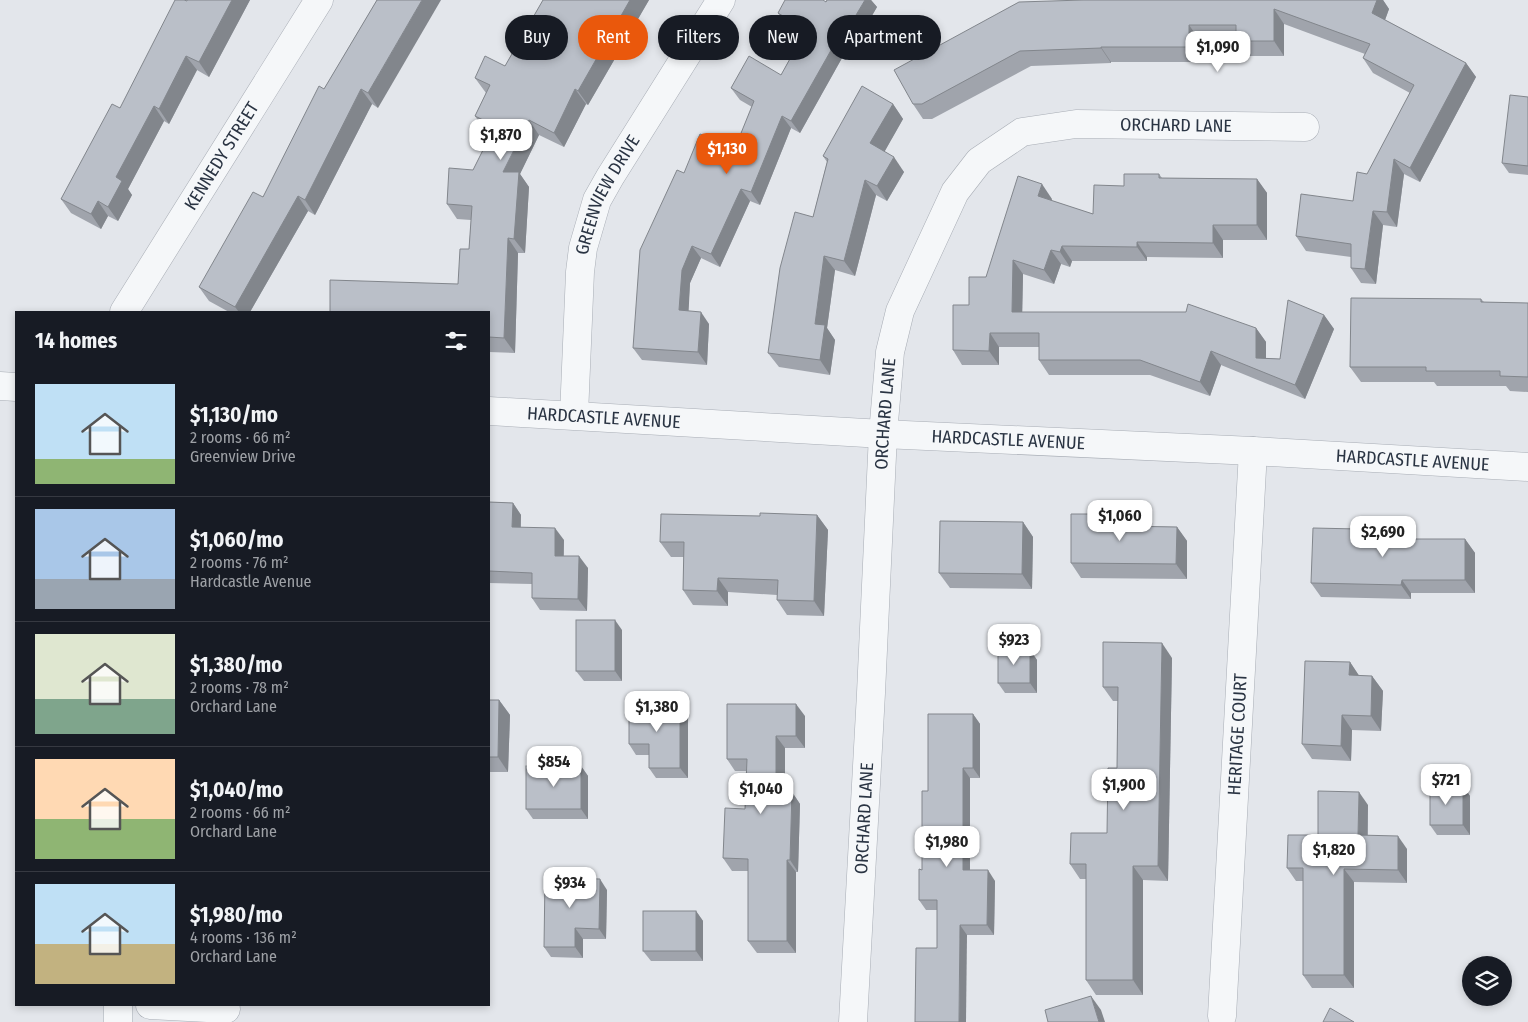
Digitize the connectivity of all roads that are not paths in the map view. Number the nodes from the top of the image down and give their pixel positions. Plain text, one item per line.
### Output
1 (319, 0) edge
2 (721, 0) edge
3 (1305, 127) dead end
4 (125, 311) edge
5 (0, 386) edge
6 (15, 387) edge
7 (490, 411) edge
8 (574, 416) junction
9 (883, 434) junction
10 (1252, 451) junction
11 (1528, 467) edge
12 (118, 1006) edge
13 (169, 1006) edge
14 (226, 1009) dead end
15 (1222, 1016) dead end
16 (118, 1022) edge
17 (853, 1022) edge

1 - 4 street, KENNEDY STREET
2 - 8 street, GREENVIEW DRIVE
3 - 9 street, ORCHARD LANE
5 - 6 street
7 - 8 street, HARDCASTLE AVENUE
8 - 9 street, HARDCASTLE AVENUE
9 - 10 street, HARDCASTLE AVENUE
9 - 17 street, ORCHARD LANE
10 - 11 street, HARDCASTLE AVENUE
10 - 15 street, HERITAGE COURT
12 - 16 street
13 - 14 street

